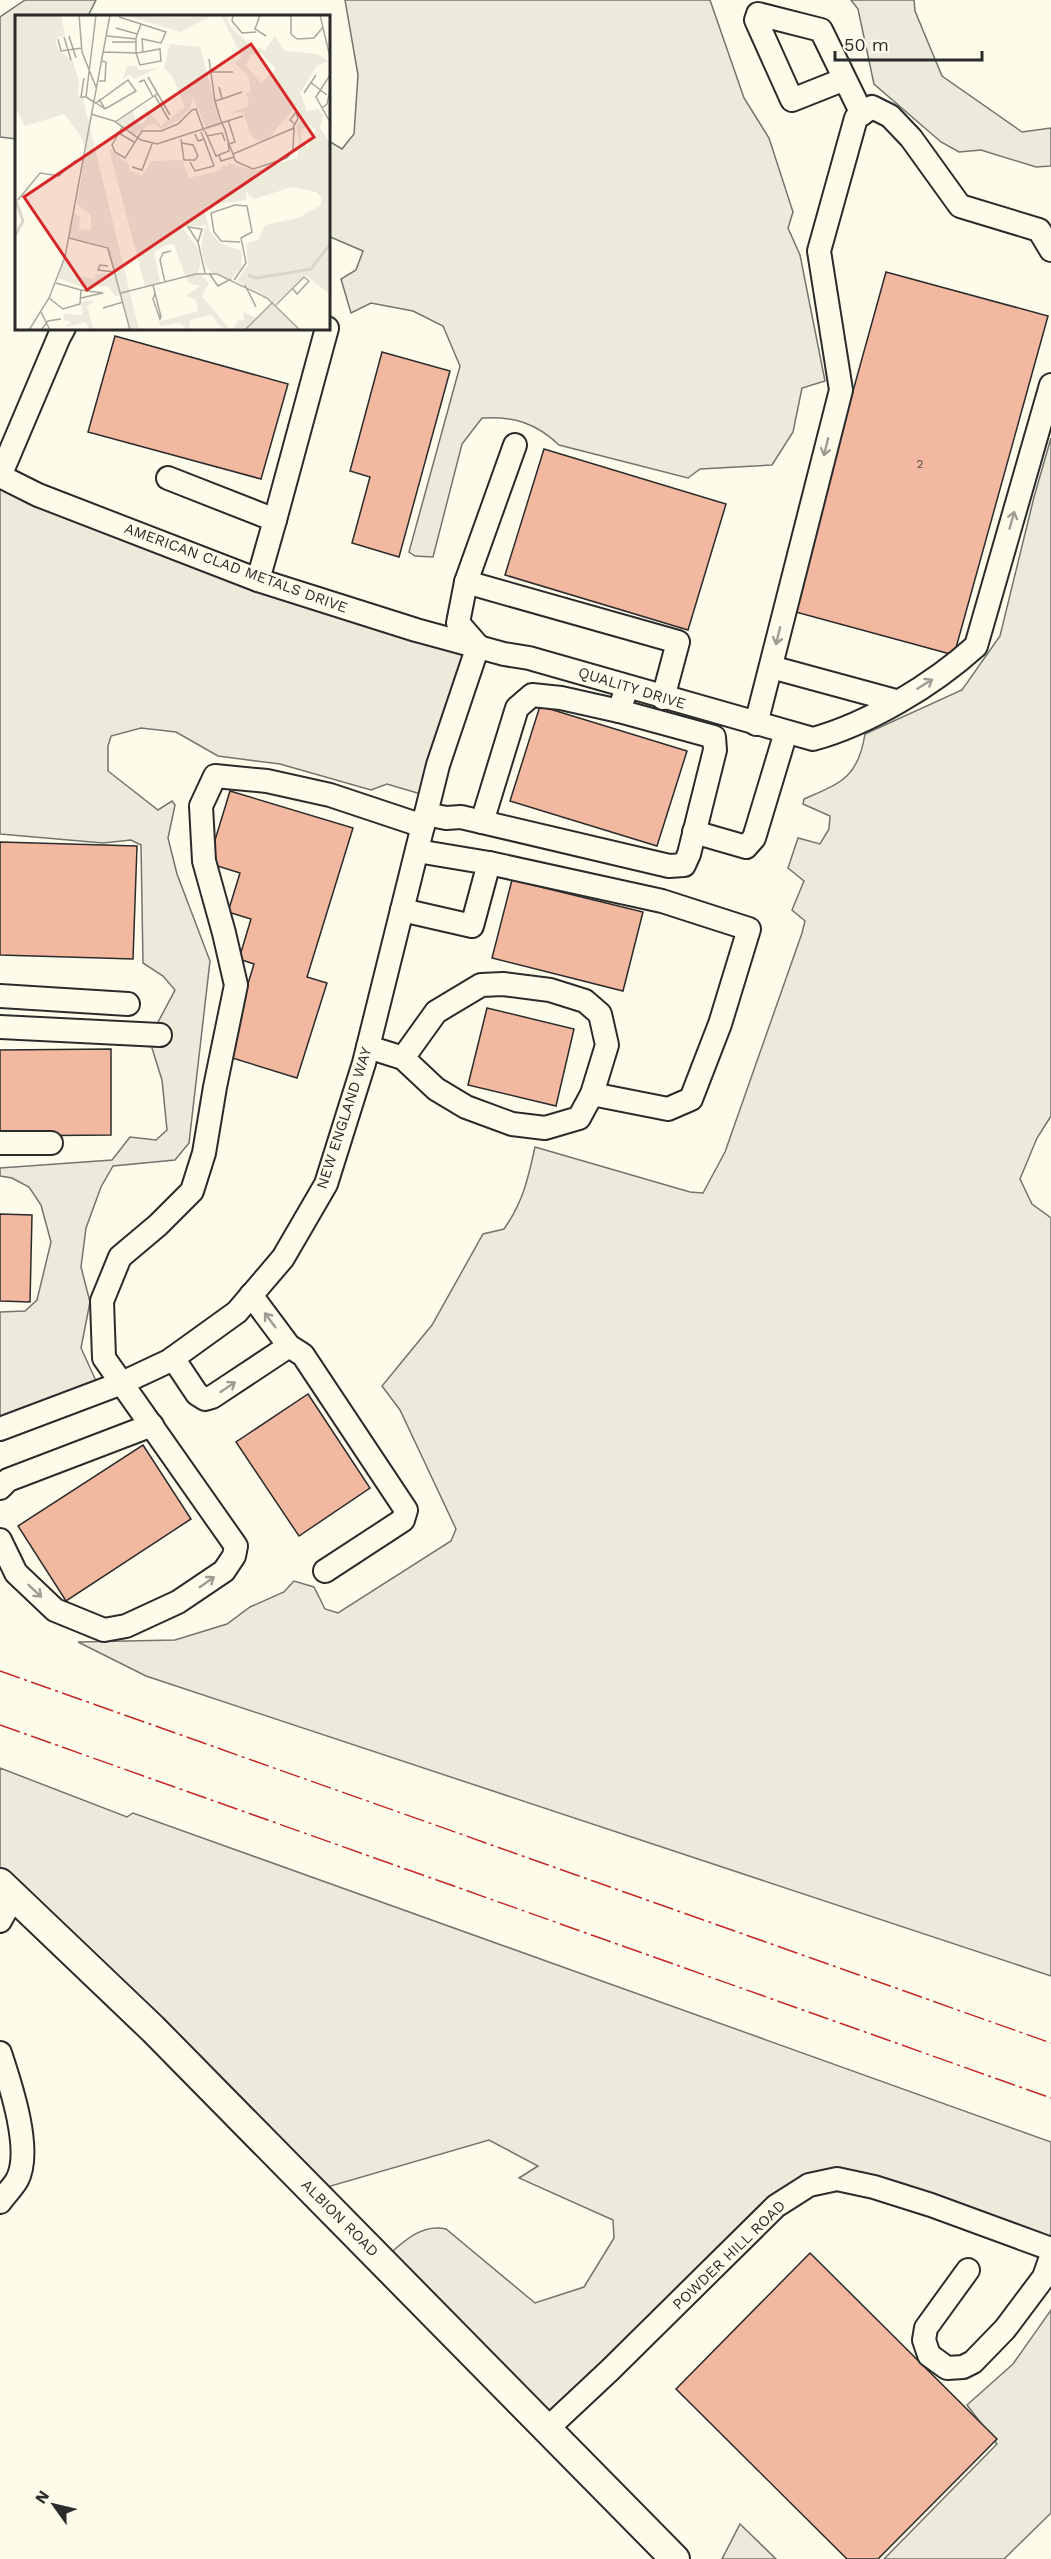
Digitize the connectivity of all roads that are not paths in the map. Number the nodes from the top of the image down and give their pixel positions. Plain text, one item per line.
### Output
1 (845, 79) dead end
2 (862, 114) junction
3 (1051, 250) edge
4 (63, 330) edge
5 (326, 330) edge
6 (1051, 385) edge
7 (515, 445) dead end
8 (0, 476) edge
9 (168, 478) dead end
10 (275, 520) junction
11 (258, 580) junction
12 (466, 582) junction
13 (478, 646) junction
14 (771, 667) junction
15 (627, 687) junction
16 (663, 698) junction
17 (897, 701) junction
18 (619, 711) junction
19 (756, 724) junction
20 (786, 732) junction
21 (424, 820) junction
22 (482, 822) junction
23 (694, 832) junction
24 (417, 851) junction
25 (489, 863) junction
26 (402, 910) junction
27 (0, 996) edge
28 (128, 1004) dead end
29 (0, 1027) edge
30 (160, 1035) dead end
31 (368, 1047) junction
32 (403, 1058) junction
33 (592, 1094) junction
34 (0, 1143) edge
35 (51, 1143) dead end
36 (251, 1295) junction
37 (289, 1346) junction
38 (172, 1358) junction
39 (122, 1383) junction
40 (153, 1425) junction
41 (0, 1429) edge
42 (0, 1488) edge
43 (1, 1542) edge
44 (325, 1571) dead end
45 (7, 1889) edge
46 (0, 1920) edge
47 (0, 2053) edge
48 (0, 2202) edge
49 (1051, 2249) edge
50 (1051, 2257) edge
51 (968, 2270) dead end
52 (547, 2429) junction
53 (675, 2559) edge

1 - 2 street
2 - 3 street
2 -> 14 street
4 - 8 street
5 - 10 street
17 -> 6 street, QUALITY DRIVE
7 - 12 street
8 - 11 street, AMERICAN CLAD METALS DRIVE
9 - 10 street
10 - 11 street
11 - 13 street, AMERICAN CLAD METALS DRIVE
12 - 13 street
12 - 16 street
13 - 15 street, QUALITY DRIVE
13 - 21 street, NEW ENGLAND WAY
14 - 17 street
14 - 19 street
15 - 16 street, QUALITY DRIVE
15 - 18 street
16 - 19 street, QUALITY DRIVE
17 - 20 street, QUALITY DRIVE
18 - 22 street
18 - 23 street
19 - 20 street, QUALITY DRIVE
20 - 23 street
21 - 22 street
21 - 24 street, NEW ENGLAND WAY
21 - 39 street
22 - 23 street
24 - 25 street
24 - 26 street, NEW ENGLAND WAY
25 - 26 street
25 - 33 street
26 - 31 street, NEW ENGLAND WAY
27 - 28 street
29 - 30 street
31 - 32 street
31 - 36 street, NEW ENGLAND WAY
32 - 33 street
32 - 33 street
34 - 35 street
37 -> 36 street
36 - 38 street, NEW ENGLAND WAY
38 -> 37 street
37 - 44 street
38 - 39 street, NEW ENGLAND WAY
39 - 40 street
39 - 41 street, NEW ENGLAND WAY
40 - 42 street
43 -> 40 street
45 - 46 street
45 - 52 main road, ALBION ROAD
47 - 48 street
49 - 52 street, POWDER HILL ROAD
50 - 51 street
52 - 53 main road, ALBION ROAD

